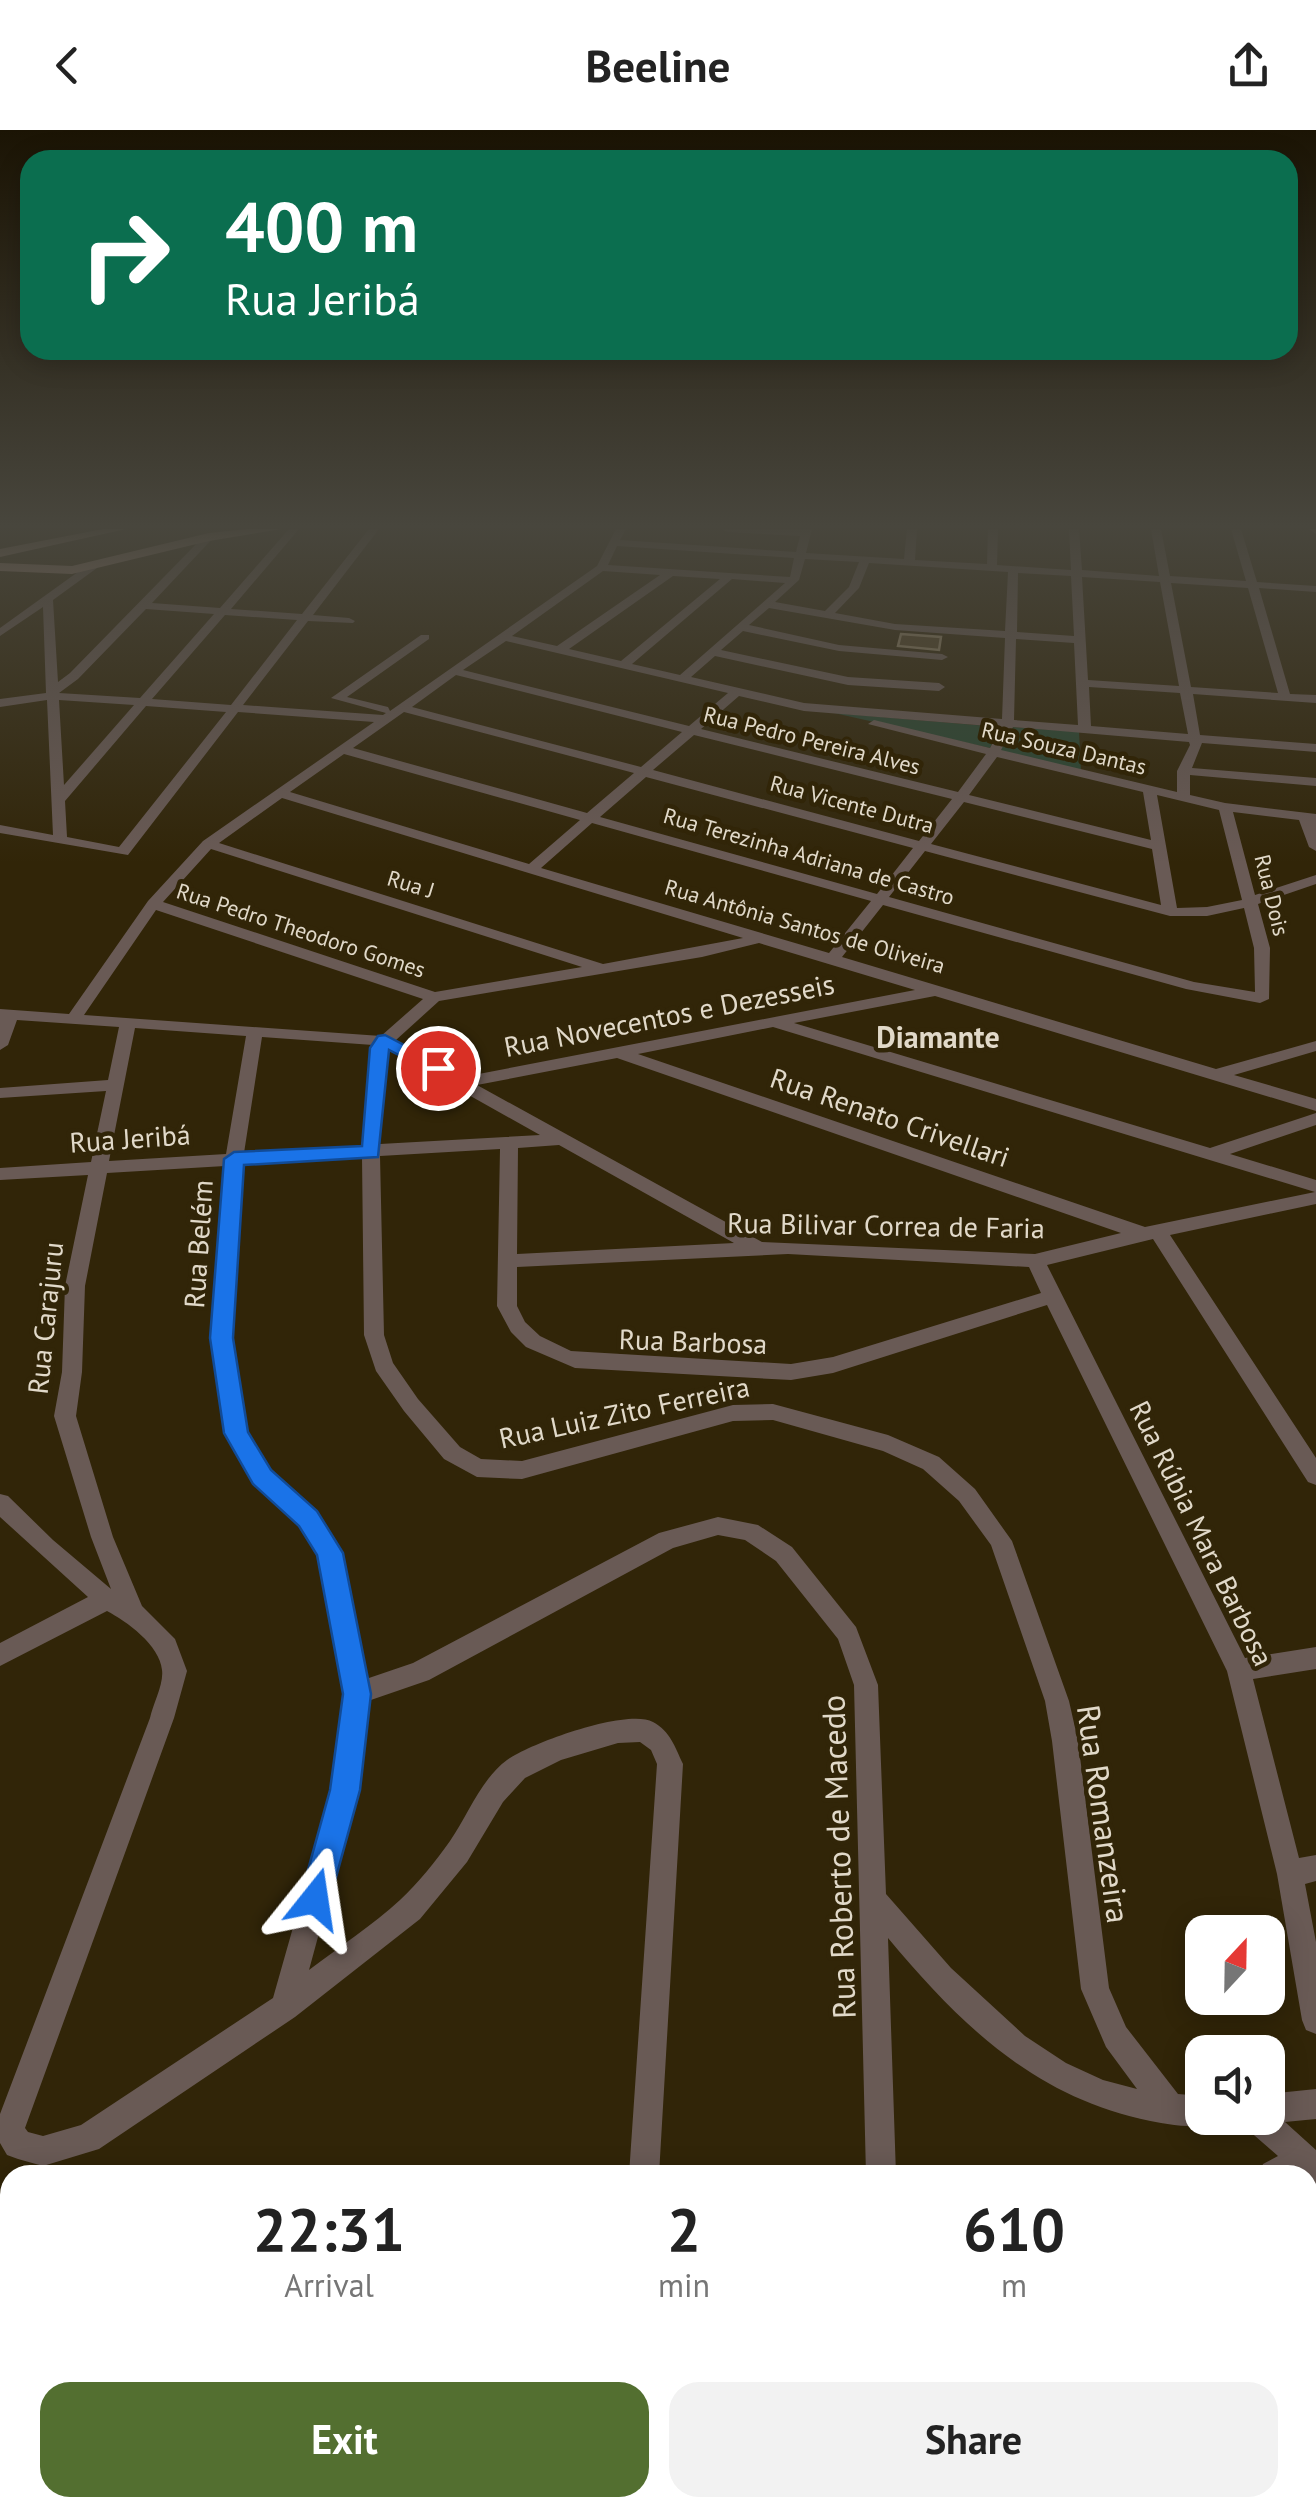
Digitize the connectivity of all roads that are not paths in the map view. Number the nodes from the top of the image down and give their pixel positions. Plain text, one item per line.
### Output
1 (49, 640) edge
2 (108, 640) edge
3 (195, 640) edge
4 (288, 640) edge
5 (420, 640) edge
6 (503, 640) edge
7 (517, 640) edge
8 (574, 640) edge
9 (653, 640) edge
10 (725, 640) edge
11 (803, 640) edge
12 (946, 640) edge
13 (1011, 640) edge
14 (1081, 640) edge
15 (1175, 640) edge
16 (1268, 640) edge
17 (560, 650) junction
18 (712, 652) junction
19 (942, 657) junction
20 (623, 665) junction
21 (457, 672) junction
22 (683, 678) junction
23 (1084, 683) junction
24 (940, 687) junction
25 (1183, 690) junction
26 (736, 692) junction
27 (51, 694) junction
28 (1285, 697) junction
29 (1316, 699) edge
30 (0, 702) edge
31 (138, 703) junction
32 (804, 708) junction
33 (235, 710) junction
34 (395, 714) junction
35 (936, 720) junction
36 (1008, 725) junction
37 (1085, 730) junction
38 (688, 731) junction
39 (1195, 739) junction
40 (1316, 748) edge
41 (344, 750) junction
42 (994, 752) junction
43 (642, 772) junction
44 (1184, 772) junction
45 (1316, 782) edge
46 (1150, 789) junction
47 (281, 794) junction
48 (961, 797) junction
49 (1184, 797) junction
50 (58, 798) junction
51 (1225, 807) junction
52 (589, 818) junction
53 (1310, 818) edge
54 (0, 829) edge
55 (60, 840) junction
56 (208, 844) junction
57 (922, 846) junction
58 (1158, 846) junction
59 (1316, 847) edge
60 (531, 868) junction
61 (1316, 878) edge
62 (881, 900) junction
63 (1251, 900) junction
64 (153, 904) junction
65 (1170, 912) junction
66 (764, 937) junction
67 (833, 958) junction
68 (600, 968) junction
69 (942, 990) junction
70 (1263, 996) joint
71 (434, 998) junction
72 (6, 1014) edge
73 (75, 1017) junction
74 (776, 1023) junction
75 (128, 1024) junction
76 (255, 1032) junction
77 (385, 1040) junction
78 (0, 1045) edge
79 (1316, 1046) edge
80 (617, 1052) junction
81 (1218, 1074) junction
82 (465, 1082) junction
83 (116, 1085) junction
84 (0, 1092) edge
85 (1316, 1104) edge
86 (1316, 1119) edge
87 (563, 1139) junction
88 (509, 1144) junction
89 (371, 1152) junction
90 (1206, 1156) junction
91 (234, 1159) junction
92 (96, 1168) junction
93 (0, 1174) edge
94 (1316, 1186) edge
95 (1316, 1198) edge
96 (1151, 1232) junction
97 (758, 1248) junction
98 (508, 1261) junction
99 (1035, 1261) junction
100 (1052, 1296) junction
101 (774, 1412) joint
102 (1316, 1476) edge
103 (0, 1503) edge
104 (108, 1599) junction
105 (132, 1613) junction
106 (0, 1655) edge
107 (1316, 1658) edge
108 (1238, 1670) junction
109 (357, 1694) junction
110 (1303, 1871) edge
111 (874, 1901) junction
112 (285, 2007) junction
113 (1316, 2020) edge
114 (1316, 2104) edge
115 (1285, 2107) edge
116 (1185, 2109) edge
117 (1185, 2111) edge
118 (1276, 2135) edge
119 (645, 2165) edge
120 (881, 2165) edge
121 (1309, 2165) edge

1 - 27 street
2 - 27 street
3 - 31 street
4 - 33 street
5 - 34 street
6 - 21 street
7 - 17 street
8 - 17 street
9 - 20 street
10 - 18 street
11 - 19 street
12 - 19 street
13 - 36 street
14 - 23 street
15 - 25 street
16 - 28 street
17 - 20 street
18 - 22 street
18 - 24 street
19 - 24 street
20 - 22 street
21 - 34 street
21 - 38 street, Rua Pedro Pereira Alves
22 - 26 street
23 - 25 street
23 - 37 street
24 - 35 street
25 - 28 street
25 - 39 street
26 - 32 street
26 - 38 street
27 - 30 street
27 - 31 street
27 - 50 street
28 - 29 street
31 - 33 street
31 - 50 street
32 - 35 street
32 - 42 street, Rua Souza Dantas
33 - 34 street
33 - 55 street
34 - 41 street
34 - 43 street, Rua Vicente Dutra
35 - 36 street
36 - 37 street
36 - 42 street
37 - 39 street
38 - 43 street
38 - 48 street, Rua Pedro Pereira Alves
39 - 40 street
39 - 44 street
41 - 47 street
41 - 52 street, Rua Terezinha Adriana de Castro
42 - 46 street, Rua Souza Dantas
42 - 48 street
43 - 52 street
43 - 57 street, Rua Vicente Dutra
44 - 45 street
44 - 49 street
46 - 49 street, Rua Souza Dantas
46 - 58 street
47 - 56 street
47 - 60 street, Rua Antônia Santos de Oliveira
48 - 57 street
48 - 58 street, Rua Pedro Pereira Alves
49 - 51 street, Rua Souza Dantas
50 - 55 street
51 - 53 street, Rua Souza Dantas
51 - 63 street, Rua Dois
52 - 60 street
52 - 62 street, Rua Terezinha Adriana de Castro
53 - 59 street
54 - 55 street
56 - 64 street
56 - 68 street, Rua J
57 - 62 street
57 - 65 street, Rua Vicente Dutra
58 - 65 street
60 - 66 street, Rua Antônia Santos de Oliveira
61 - 63 street, Rua Vicente Dutra
62 - 67 street
62 - 70 street, Rua Terezinha Adriana de Castro
63 - 65 street, Rua Vicente Dutra
63 - 70 street, Rua Dois
64 - 71 street, Rua Pedro Theodoro Gomes
64 - 73 street
66 - 67 street, Rua Antônia Santos de Oliveira
66 - 68 street
67 - 69 street, Rua Antônia Santos de Oliveira
68 - 71 street
69 - 74 street, Rua Novecentos e Dezesseis
69 - 81 street, Rua Antônia Santos de Oliveira
71 - 77 street
72 - 73 street
72 - 78 street
73 - 75 street
74 - 80 street, Rua Novecentos e Dezesseis
74 - 90 street
75 - 76 street
75 - 83 street, Rua Carajuru
76 - 77 street
76 - 91 street, Rua Belém
77 - 82 street
77 - 89 street, Rua Luiz Zito Ferreira
79 - 81 street
80 - 82 street, Rua Novecentos e Dezesseis
80 - 96 street, Rua Renato Crivellari
81 - 85 street, Rua Antônia Santos de Oliveira
82 - 87 street
83 - 84 street
83 - 92 street, Rua Carajuru
86 - 90 street
87 - 88 street, Rua Jeribá
87 - 97 street
88 - 89 street, Rua Jeribá
88 - 98 street, Rua Barbosa
89 - 91 street, Rua Jeribá
89 - 101 street, Rua Luiz Zito Ferreira
90 - 94 street
91 - 92 street, Rua Jeribá
91 - 109 street, Rua Belém
92 - 93 street, Rua Jeribá
92 - 105 street, Rua Carajuru
95 - 96 street, Rua Bilivar Correa de Faria
96 - 99 street, Rua Bilivar Correa de Faria
96 - 102 street
97 - 98 street, Rua Bilivar Correa de Faria
97 - 99 street, Rua Bilivar Correa de Faria
98 - 100 street, Rua Barbosa
99 - 100 street, Rua Rúbia Mara Barbosa
100 - 108 street, Rua Rúbia Mara Barbosa
101 - 116 street, Rua Romanzeira
103 - 104 street
104 - 105 street
104 - 106 street
105 - 112 street
107 - 108 street
108 - 110 street, Rua Rúbia Mara Barbosa
109 - 111 street, Rua Roberto de Macedo
109 - 112 street, Rua Belém
110 - 113 street, Rua Rúbia Mara Barbosa
111 - 117 street
111 - 120 street, Rua Roberto de Macedo
112 - 119 street
114 - 115 street
118 - 121 street

